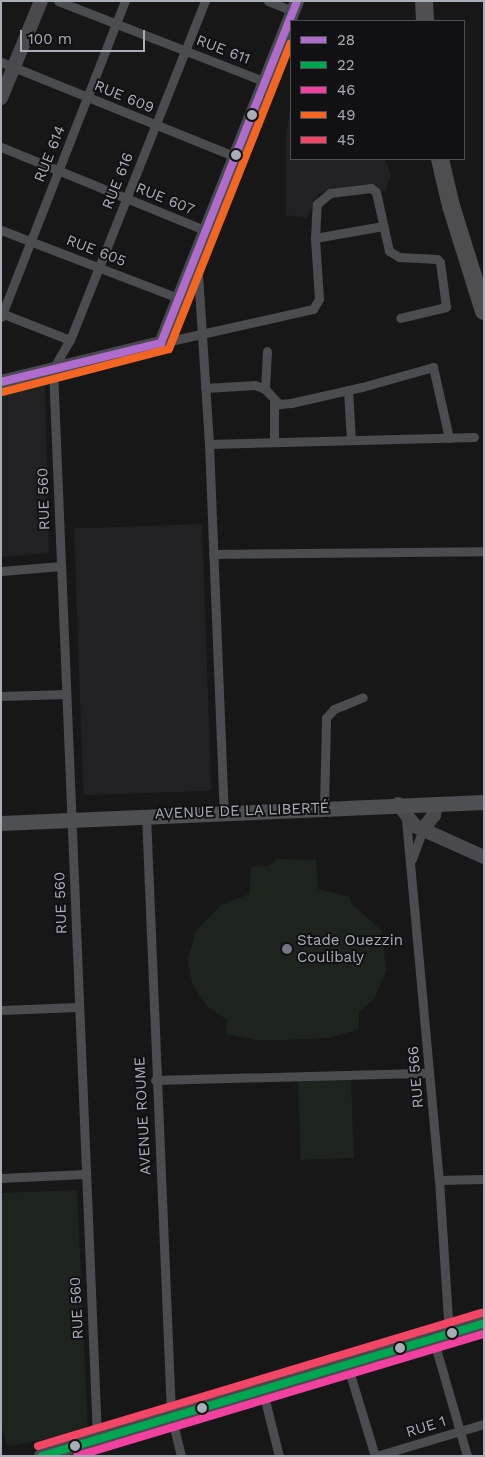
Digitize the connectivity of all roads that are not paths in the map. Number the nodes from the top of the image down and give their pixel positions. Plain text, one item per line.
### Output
1 (40, 1) edge
2 (58, 1) edge
3 (125, 1) edge
4 (205, 1) edge
5 (268, 1) edge
6 (424, 1) edge
7 (295, 6) edge
8 (292, 20) edge
9 (425, 20) edge
10 (116, 24) junction
11 (290, 27) edge
12 (287, 39) edge
13 (185, 50) junction
14 (8, 65) edge
15 (266, 82) junction
16 (87, 97) junction
17 (1, 98) edge
18 (156, 124) junction
19 (1, 148) edge
20 (236, 157) junction
21 (440, 160) edge
22 (58, 170) junction
23 (126, 198) junction
24 (383, 226) junction
25 (1, 230) edge
26 (207, 231) junction
27 (315, 238) junction
28 (31, 241) junction
29 (197, 258) junction
30 (99, 267) junction
31 (181, 299) junction
32 (484, 310) edge
33 (2, 315) edge
34 (400, 318) dead end
35 (201, 334) junction
36 (70, 340) junction
37 (161, 343) junction
38 (267, 352) dead end
39 (53, 369) junction
40 (1, 382) edge
41 (205, 388) junction
42 (265, 389) junction
43 (348, 390) junction
44 (274, 400) junction
45 (474, 437) dead end
46 (450, 438) junction
47 (351, 440) junction
48 (274, 442) junction
49 (209, 444) junction
50 (484, 551) edge
51 (213, 554) junction
52 (61, 566) junction
53 (1, 571) edge
54 (66, 694) junction
55 (1, 696) edge
56 (363, 697) dead end
57 (484, 802) edge
58 (398, 804) junction
59 (436, 804) junction
60 (324, 808) junction
61 (224, 813) junction
62 (146, 815) junction
63 (406, 819) junction
64 (72, 820) junction
65 (1, 824) edge
66 (423, 829) junction
67 (484, 857) edge
68 (411, 862) junction
69 (78, 1006) junction
70 (1, 1010) edge
71 (429, 1073) junction
72 (154, 1080) junction
73 (85, 1174) junction
74 (1, 1178) edge
75 (484, 1179) edge
76 (439, 1180) junction
77 (484, 1323) edge
78 (449, 1334) junction
79 (433, 1338) junction
80 (347, 1364) junction
81 (263, 1392) junction
82 (171, 1416) junction
83 (484, 1424) edge
84 (459, 1431) junction
85 (92, 1439) junction
86 (41, 1456) edge
87 (91, 1456) edge
88 (181, 1456) edge
89 (279, 1456) edge
90 (375, 1456) edge
91 (467, 1456) edge

1 - 14 street
2 - 10 street, RUE 611
3 - 10 street, RUE 614
4 - 13 street, RUE 616
5 - 7 street
6 - 9 highway
7 - 8 street
10 - 13 street, RUE 611
10 - 16 street, RUE 614
11 - 12 street
12 - 15 street
13 - 15 street, RUE 611
13 - 18 street, RUE 616
14 - 16 street, RUE 609
14 - 17 street
15 - 20 street
16 - 18 street, RUE 609
16 - 22 street, RUE 614
18 - 20 street, RUE 609
18 - 23 street, RUE 616
19 - 22 street, RUE 607
20 - 26 street
21 - 32 highway
22 - 23 street, RUE 607
22 - 28 street, RUE 614
23 - 26 street, RUE 607
23 - 30 street, RUE 616
24 - 27 street
24 - 27 street
24 - 34 street
25 - 28 street, RUE 605
26 - 29 street
27 - 35 street
28 - 30 street, RUE 605
28 - 33 street, RUE 614
29 - 31 street
29 - 35 street
30 - 31 street, RUE 605
30 - 36 street, RUE 616
31 - 37 street
33 - 36 street
35 - 37 street
35 - 41 street
36 - 39 street, RUE 616
37 - 39 street
38 - 42 street
39 - 40 street
39 - 52 street, RUE 560
41 - 42 street
41 - 49 street
42 - 44 street
43 - 44 street
43 - 46 street
43 - 47 street
44 - 48 street
45 - 46 street
46 - 47 street
47 - 48 street
48 - 49 street
49 - 51 street
50 - 51 street
51 - 61 street
52 - 53 street
52 - 54 street, RUE 560
54 - 55 street
54 - 64 street, RUE 560
56 - 60 street
57 - 59 main road, AVENUE DE LA LIBERTÉ
58 - 59 main road, AVENUE DE LA LIBERTÉ
58 - 60 main road, AVENUE DE LA LIBERTÉ
58 - 63 street
59 - 66 street
60 - 61 main road, AVENUE DE LA LIBERTÉ
61 - 62 main road, AVENUE DE LA LIBERTÉ
62 - 64 main road, AVENUE DE LA LIBERTÉ
62 - 72 street, AVENUE ROUME
63 - 66 street
63 - 68 street, RUE 566
64 - 65 main road, AVENUE DE LA LIBERTÉ
64 - 69 street, RUE 560
66 - 67 street
66 - 68 street
68 - 71 street, RUE 566
69 - 70 street
69 - 73 street, RUE 560
71 - 72 street
71 - 76 street, RUE 566
72 - 82 street, AVENUE ROUME
73 - 74 street
73 - 85 street, RUE 560
75 - 76 street
76 - 78 street, RUE 566
77 - 78 street
78 - 79 street
79 - 80 street
79 - 84 street
80 - 81 street
80 - 90 street
81 - 82 street
81 - 89 street
82 - 85 street
82 - 88 street, AVENUE ROUME
83 - 84 street, RUE 1
84 - 90 street, RUE 1
84 - 91 street
85 - 86 street
85 - 87 street, RUE 560

